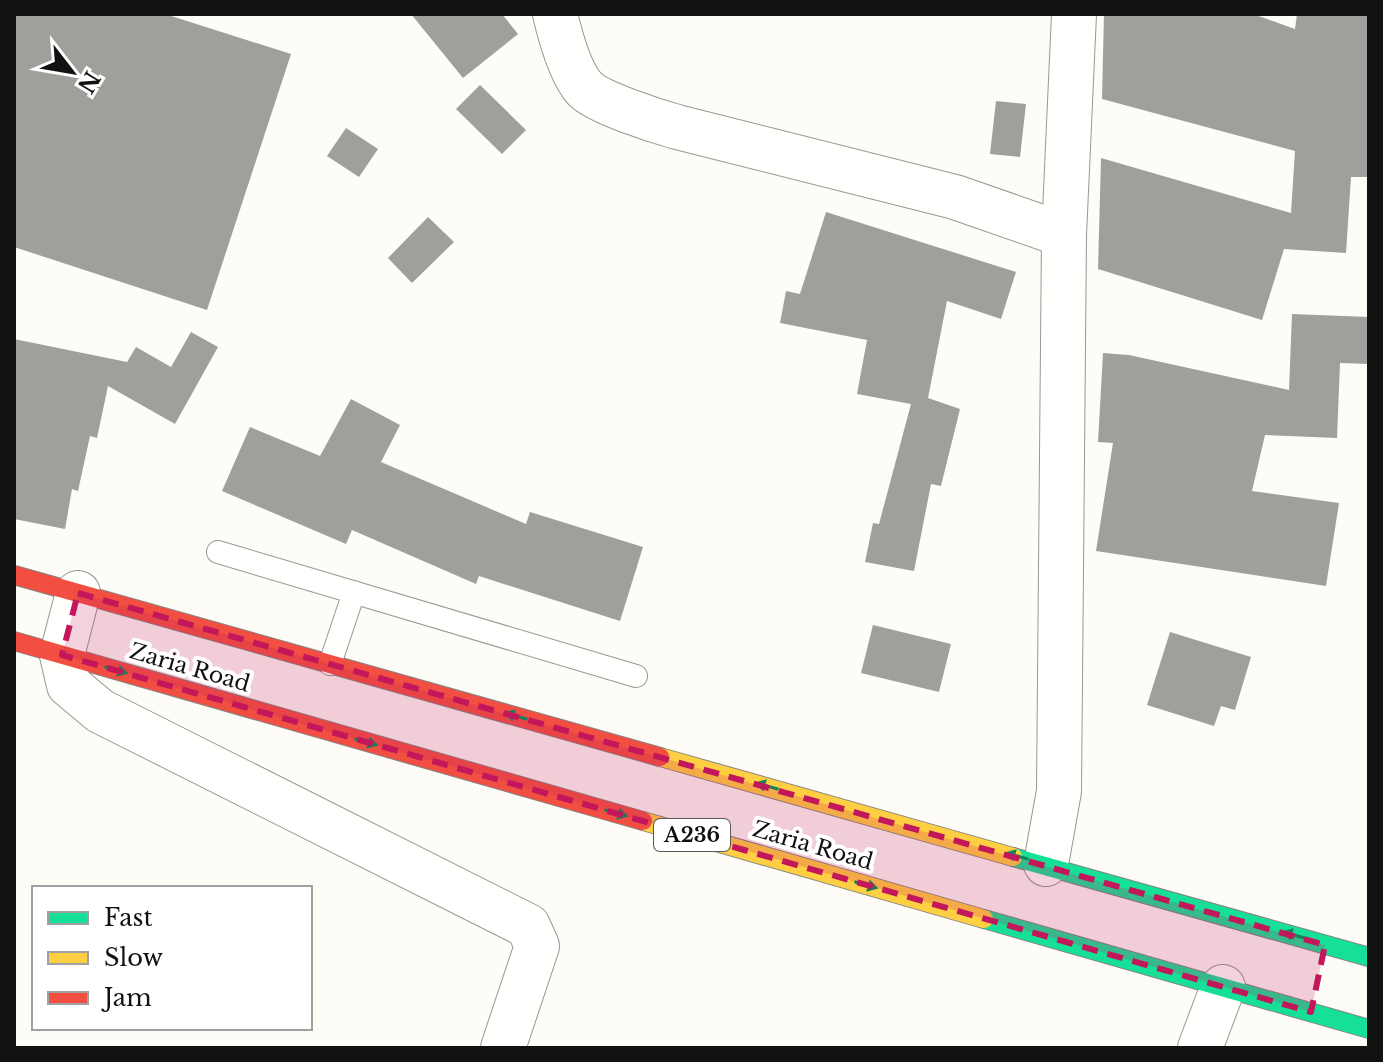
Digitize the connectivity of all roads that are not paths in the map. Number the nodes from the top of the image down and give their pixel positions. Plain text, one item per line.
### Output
1 (555, 14) edge
2 (1074, 14) edge
3 (1064, 235) junction
4 (218, 552) dead end
5 (14, 575) edge
6 (354, 592) junction
7 (78, 593) junction
8 (14, 641) edge
9 (62, 655) junction
10 (330, 664) junction
11 (636, 676) dead end
12 (1046, 864) junction
13 (1369, 957) edge
14 (1223, 987) junction
15 (1360, 1035) edge
16 (503, 1048) edge
17 (1200, 1048) edge

1 - 3 street
2 - 3 street
3 - 12 street
4 - 6 lane
5 - 7 highway
6 - 10 lane
6 - 11 lane
7 - 9 street
7 - 10 highway
8 - 9 highway, Zaria Road / A236
9 -> 14 highway, Zaria Road / A236
9 - 16 street
12 -> 10 highway
13 -> 12 highway
14 - 15 highway, Zaria Road / A236
14 - 17 street

